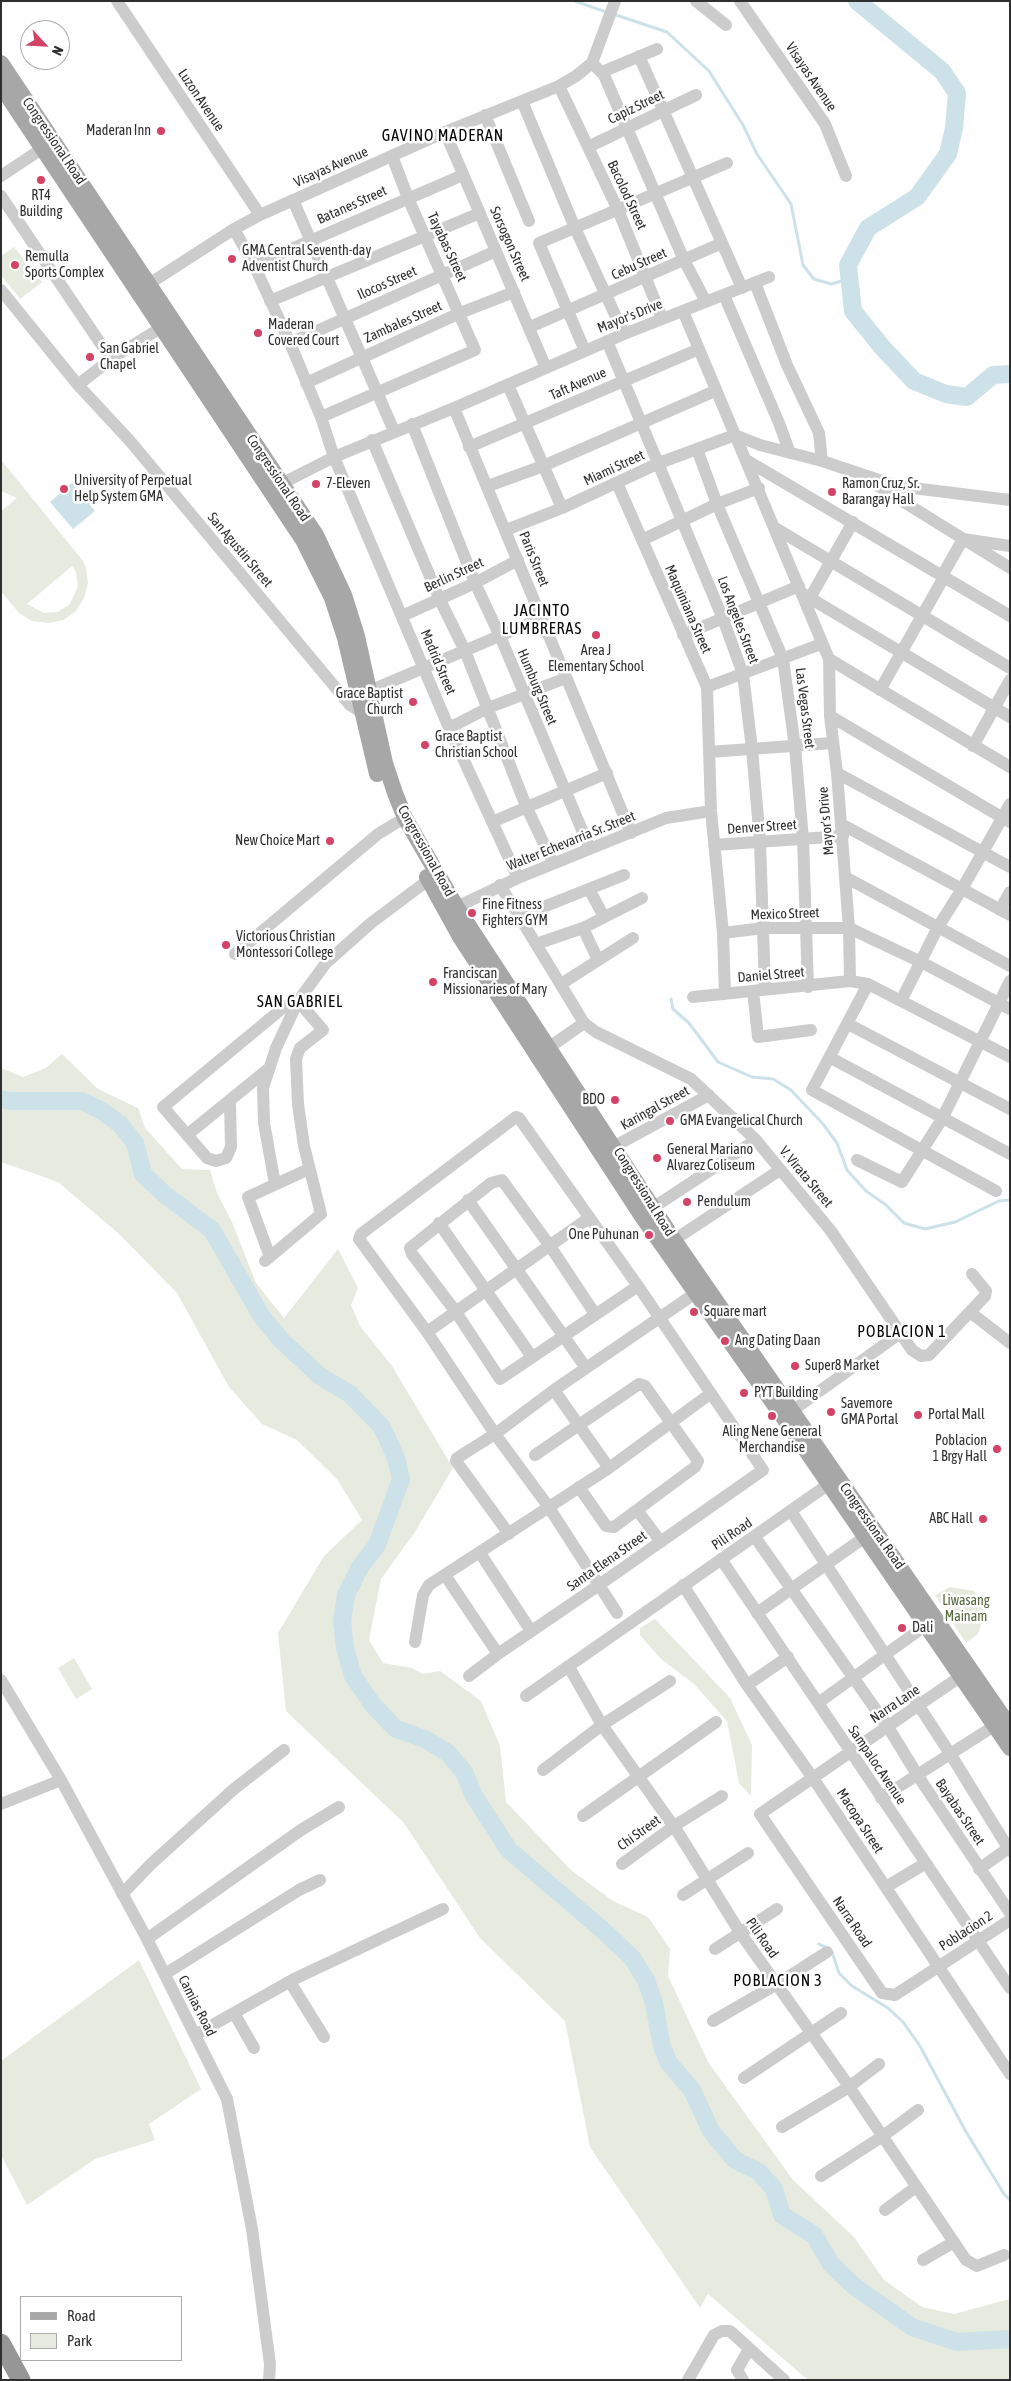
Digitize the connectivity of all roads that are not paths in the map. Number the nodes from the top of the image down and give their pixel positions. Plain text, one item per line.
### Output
1 (117, 1) edge
2 (615, 1) edge
3 (696, 1) edge
4 (740, 1) edge
5 (726, 26) dead end
6 (657, 49) dead end
7 (639, 56) junction
8 (1, 63) edge
9 (597, 68) junction
10 (1, 86) edge
11 (559, 86) junction
12 (696, 95) dead end
13 (522, 101) junction
14 (663, 110) junction
15 (485, 115) junction
16 (628, 128) junction
17 (445, 132) junction
18 (48, 144) junction
19 (588, 147) junction
20 (392, 156) junction
21 (727, 163) dead end
22 (463, 175) junction
23 (1, 176) edge
24 (692, 176) junction
25 (846, 176) dead end
26 (657, 194) junction
27 (1, 196) edge
28 (408, 198) junction
29 (293, 200) junction
30 (618, 210) junction
31 (480, 212) junction
32 (260, 215) junction
33 (529, 221) dead end
34 (575, 228) junction
35 (234, 229) junction
36 (424, 235) junction
37 (310, 240) junction
38 (722, 243) junction
39 (496, 251) junction
40 (684, 260) junction
41 (254, 265) junction
42 (443, 274) junction
43 (326, 277) junction
44 (647, 277) junction
45 (769, 278) dead end
46 (755, 283) junction
47 (144, 287) junction
48 (742, 288) junction
49 (1, 290) edge
50 (514, 292) junction
51 (606, 295) junction
52 (724, 295) junction
53 (270, 301) junction
54 (706, 302) junction
55 (569, 311) junction
56 (683, 311) junction
57 (460, 313) junction
58 (346, 317) junction
59 (662, 318) junction
60 (162, 327) junction
61 (530, 328) junction
62 (624, 334) junction
63 (607, 341) junction
64 (290, 343) junction
65 (699, 349) junction
66 (585, 351) junction
67 (362, 357) junction
68 (111, 359) junction
69 (546, 368) junction
70 (622, 381) junction
71 (306, 383) junction
72 (78, 384) junction
73 (508, 385) junction
74 (715, 390) junction
75 (377, 393) junction
76 (454, 408) junction
77 (321, 417) junction
78 (642, 422) junction
79 (412, 424) junction
80 (525, 425) junction
81 (394, 431) junction
82 (735, 435) junction
83 (372, 440) junction
84 (470, 447) junction
85 (697, 449) junction
86 (790, 453) junction
87 (334, 457) junction
88 (746, 460) junction
89 (822, 461) junction
90 (659, 463) junction
91 (543, 466) junction
92 (865, 475) junction
93 (617, 483) junction
94 (276, 486) junction
95 (488, 486) junction
96 (759, 488) junction
97 (1010, 500) edge
98 (717, 504) junction
99 (562, 508) junction
100 (682, 522) junction
101 (853, 522) junction
102 (775, 528) junction
103 (506, 530) junction
104 (963, 539) junction
105 (642, 540) junction
106 (1010, 546) edge
107 (518, 560) junction
108 (831, 561) junction
109 (1010, 568) edge
110 (943, 577) junction
111 (475, 584) junction
112 (804, 593) junction
113 (440, 600) junction
114 (760, 603) junction
115 (402, 616) junction
116 (922, 616) junction
117 (1010, 616) edge
118 (542, 618) junction
119 (723, 619) junction
120 (683, 635) junction
121 (500, 636) junction
122 (822, 644) junction
123 (465, 651) junction
124 (902, 652) junction
125 (783, 659) junction
126 (829, 659) junction
127 (424, 668) junction
128 (1010, 668) edge
129 (742, 674) junction
130 (566, 678) junction
131 (1010, 680) edge
132 (707, 687) junction
133 (880, 690) junction
134 (364, 694) junction
135 (523, 695) junction
136 (488, 708) junction
137 (994, 709) junction
138 (361, 712) junction
139 (830, 716) junction
140 (1010, 718) edge
141 (449, 728) junction
142 (833, 743) junction
143 (795, 746) junction
144 (973, 746) junction
145 (752, 749) junction
146 (709, 752) junction
147 (1010, 767) edge
148 (607, 773) junction
149 (837, 773) junction
150 (566, 790) junction
151 (1010, 804) edge
152 (526, 806) junction
153 (711, 811) junction
154 (1006, 820) edge
155 (492, 822) junction
156 (396, 823) junction
157 (842, 830) junction
158 (631, 833) junction
159 (803, 839) junction
160 (760, 841) junction
161 (714, 845) junction
162 (590, 849) junction
163 (984, 852) junction
164 (553, 863) junction
165 (1010, 867) edge
166 (624, 875) dead end
167 (433, 877) junction
168 (845, 877) junction
169 (518, 878) junction
170 (500, 886) junction
171 (588, 889) junction
172 (962, 889) junction
173 (1010, 892) edge
174 (642, 898) dead end
175 (451, 909) junction
176 (1005, 912) edge
177 (518, 917) junction
178 (604, 918) junction
179 (938, 927) junction
180 (583, 928) junction
181 (764, 928) junction
182 (807, 928) junction
183 (849, 928) junction
184 (722, 933) junction
185 (633, 938) dead end
186 (536, 944) junction
187 (235, 954) dead end
188 (598, 960) junction
189 (921, 962) junction
190 (1010, 966) edge
191 (850, 981) junction
192 (1010, 981) edge
193 (560, 984) junction
194 (868, 984) junction
195 (808, 986) junction
196 (759, 990) junction
197 (725, 994) junction
198 (693, 997) dead end
199 (298, 1001) junction
200 (901, 1001) junction
201 (1004, 1006) edge
202 (584, 1023) junction
203 (848, 1024) junction
204 (810, 1030) dead end
205 (980, 1042) junction
206 (543, 1052) junction
207 (1010, 1057) edge
208 (831, 1058) junction
209 (267, 1070) junction
210 (959, 1081) junction
211 (709, 1095) junction
212 (230, 1102) junction
213 (1010, 1108) edge
214 (942, 1119) junction
215 (187, 1135) junction
216 (756, 1140) junction
217 (615, 1146) junction
218 (922, 1152) junction
219 (1010, 1154) edge
220 (858, 1160) dead end
221 (309, 1169) junction
222 (780, 1170) junction
223 (275, 1184) junction
224 (996, 1191) dead end
225 (468, 1200) junction
226 (647, 1211) junction
227 (589, 1218) junction
228 (439, 1223) junction
229 (674, 1240) junction
230 (550, 1246) junction
231 (517, 1269) junction
232 (972, 1274) dead end
233 (638, 1286) junction
234 (701, 1289) junction
235 (486, 1290) junction
236 (456, 1312) junction
237 (970, 1312) junction
238 (595, 1314) junction
239 (658, 1318) junction
240 (428, 1332) junction
241 (899, 1334) junction
242 (563, 1335) junction
243 (1009, 1341) edge
244 (532, 1357) junction
245 (586, 1368) junction
246 (554, 1390) junction
247 (710, 1394) junction
248 (788, 1413) junction
249 (670, 1423) junction
250 (579, 1426) junction
251 (495, 1434) junction
252 (535, 1455) dead end
253 (609, 1468) junction
254 (834, 1481) junction
255 (579, 1487) junction
256 (548, 1506) junction
257 (637, 1510) junction
258 (791, 1511) junction
259 (509, 1534) junction
260 (755, 1537) junction
261 (865, 1537) junction
262 (661, 1542) junction
263 (480, 1553) junction
264 (721, 1559) junction
265 (828, 1564) junction
266 (892, 1565) junction
267 (445, 1576) junction
268 (599, 1585) junction
269 (683, 1585) junction
270 (790, 1588) junction
271 (617, 1613) dead end
272 (757, 1613) junction
273 (925, 1626) junction
274 (532, 1631) junction
275 (415, 1642) dead end
276 (498, 1654) junction
277 (886, 1655) junction
278 (788, 1657) junction
279 (569, 1667) junction
280 (966, 1673) junction
281 (469, 1676) dead end
282 (852, 1679) junction
283 (1, 1680) edge
284 (670, 1681) dead end
285 (747, 1685) junction
286 (526, 1696) dead end
287 (818, 1703) junction
288 (919, 1706) junction
289 (716, 1722) dead end
290 (1004, 1722) edge
291 (602, 1724) junction
292 (888, 1727) junction
293 (1010, 1748) edge
294 (284, 1750) dead end
295 (850, 1752) junction
296 (951, 1755) junction
297 (543, 1770) dead end
298 (918, 1776) junction
299 (640, 1777) junction
300 (813, 1778) junction
301 (61, 1780) junction
302 (722, 1796) dead end
303 (881, 1798) junction
304 (1, 1804) edge
305 (339, 1807) dead end
306 (760, 1814) joint
307 (583, 1816) dead end
308 (674, 1826) junction
309 (1009, 1849) edge
310 (748, 1853) dead end
311 (926, 1863) junction
312 (622, 1864) dead end
313 (979, 1869) junction
314 (320, 1880) dead end
315 (706, 1880) junction
316 (886, 1887) junction
317 (122, 1894) junction
318 (683, 1895) dead end
319 (444, 1909) dead end
320 (777, 1909) dead end
321 (1010, 1912) edge
322 (1010, 1920) edge
323 (740, 1934) junction
324 (147, 1939) junction
325 (979, 1942) junction
326 (715, 1949) dead end
327 (827, 1952) dead end
328 (939, 1966) junction
329 (165, 1974) junction
330 (290, 1982) junction
331 (777, 1984) junction
332 (1010, 1988) edge
333 (234, 2013) junction
334 (841, 2014) dead end
335 (714, 2021) dead end
336 (813, 2034) junction
337 (195, 2035) junction
338 (324, 2037) dead end
339 (254, 2048) dead end
340 (879, 2064) dead end
341 (1010, 2074) edge
342 (744, 2078) dead end
343 (848, 2087) junction
344 (918, 2110) dead end
345 (782, 2127) dead end
346 (883, 2136) junction
347 (821, 2176) dead end
348 (916, 2187) junction
349 (885, 2210) dead end
350 (954, 2242) junction
351 (1004, 2255) dead end
352 (923, 2260) dead end
353 (1, 2343) edge
354 (749, 2349) junction
355 (689, 2379) edge
356 (21, 2380) edge
357 (269, 2380) edge
358 (743, 2380) edge
359 (784, 2380) edge

1 - 32 street, Luzon Avenue
2 - 9 street
3 - 5 street
4 - 25 street, Visayas Avenue
6 - 7 street, Visayas Avenue
7 - 9 street, Visayas Avenue
7 - 14 street
8 - 18 main road, Congressional Road
9 - 11 street, Visayas Avenue
9 - 16 street
10 - 18 main road, Congressional Road
11 - 13 street, Visayas Avenue
11 - 19 street, Bacolod Street
12 - 14 street, Capiz Street
13 - 15 street, Visayas Avenue
13 - 34 street
14 - 16 street, Capiz Street
14 - 24 street
15 - 17 street, Visayas Avenue
15 - 33 street
16 - 19 street, Capiz Street
16 - 26 street
17 - 20 street, Visayas Avenue
17 - 22 street, Sorsogon Street
18 - 23 street
18 - 47 main road, Congressional Road
19 - 30 street, Bacolod Street
20 - 28 street, Tayabas Street
20 - 29 street, Visayas Avenue
21 - 24 street
22 - 28 street, Batanes Street
22 - 31 street, Sorsogon Street
24 - 26 street
24 - 38 street
26 - 30 street
26 - 40 street
27 - 68 street
28 - 36 street, Tayabas Street
28 - 37 street, Batanes Street
29 - 32 street, Visayas Avenue
29 - 37 street
30 - 34 street
30 - 44 street, Bacolod Street
31 - 36 street
31 - 39 street, Sorsogon Street
32 - 35 street, Visayas Avenue
34 - 51 street
34 - 55 street
35 - 41 street
35 - 47 street, Visayas Avenue
36 - 42 street, Tayabas Street
36 - 43 street
37 - 41 street, Batanes Street
37 - 43 street
38 - 40 street, Cebu Street
38 - 48 street
39 - 42 street, Ilocos Street
39 - 50 street, Sorsogon Street
40 - 44 street, Cebu Street
40 - 54 street
41 - 53 street
42 - 57 street, Tayabas Street
42 - 58 street, Ilocos Street
43 - 53 street
43 - 58 street
44 - 51 street, Cebu Street
44 - 59 street, Bacolod Street
45 - 46 street
46 - 48 street
46 - 89 street
47 - 60 main road, Congressional Road
47 - 94 main road, Congressional Road
48 - 52 street
49 - 72 street, San Agustin Street
50 - 57 street, Zambales Street
50 - 61 street, Sorsogon Street
51 - 55 street, Cebu Street
51 - 62 street
52 - 54 street
52 - 86 street
53 - 64 street
54 - 56 street
55 - 61 street, Cebu Street
55 - 66 street
56 - 59 street, Mayor's Drive
56 - 65 street, Mayor's Drive
57 - 67 street, Zambales Street
57 - 75 street, Tayabas Street
58 - 64 street, Ilocos Street
58 - 67 street
59 - 62 street, Mayor's Drive
60 - 68 street
60 - 94 main road, Congressional Road
61 - 69 street, Sorsogon Street
62 - 63 street, Mayor's Drive
63 - 66 street, Mayor's Drive
63 - 70 street, Los Angeles Street
64 - 71 street
65 - 70 street, Taft Avenue
65 - 74 street, Mayor's Drive
66 - 69 street, Mayor's Drive
67 - 71 street, Zambales Street
67 - 75 street
68 - 72 street
69 - 73 street, Mayor's Drive
70 - 78 street, Los Angeles Street
70 - 80 street, Taft Avenue
71 - 77 street
72 - 138 street, San Agustin Street
73 - 76 street, Mayor's Drive
73 - 80 street
74 - 78 street
74 - 82 street, Mayor's Drive
75 - 77 street
75 - 81 street
76 - 79 street, Mayor's Drive
76 - 84 street, Paris Street
77 - 87 street
78 - 90 street, Los Angeles Street
78 - 91 street
79 - 81 street, Mayor's Drive
79 - 111 street, Humburg Street
80 - 84 street, Taft Avenue
80 - 91 street
81 - 83 street, Mayor's Drive
82 - 85 street, Miami Street
82 - 86 street
82 - 88 street, Mayor's Drive
83 - 87 street, Mayor's Drive
83 - 113 street
84 - 95 street, Paris Street
85 - 90 street, Miami Street
85 - 98 street, Las Vegas Street
86 - 89 street
87 - 94 street, Mayor's Drive
87 - 115 street, Madrid Street
88 - 96 street, Mayor's Drive
88 - 101 street
89 - 92 street
90 - 93 street, Miami Street
90 - 100 street, Los Angeles Street
91 - 95 street
91 - 99 street
92 - 97 street
92 - 104 street
93 - 99 street, Miami Street
93 - 105 street, Maquiniana Street
94 - 134 main road, Congressional Road
95 - 103 street, Paris Street
96 - 98 street
96 - 102 street, Mayor's Drive
98 - 100 street
98 - 114 street, Las Vegas Street
99 - 103 street, Miami Street
100 - 105 street
100 - 119 street, Los Angeles Street
101 - 108 street
101 - 110 street
102 - 108 street
102 - 112 street, Mayor's Drive
103 - 107 street, Paris Street
104 - 106 street
104 - 109 street
104 - 110 street
105 - 120 street, Maquiniana Street
107 - 111 street, Berlin Street
107 - 118 street, Paris Street
108 - 112 street
108 - 116 street
110 - 116 street
110 - 117 street
111 - 113 street, Berlin Street
111 - 121 street, Humburg Street
112 - 114 street
112 - 122 street, Mayor's Drive
112 - 124 street
113 - 115 street, Berlin Street
113 - 123 street
114 - 119 street
114 - 125 street, Las Vegas Street
115 - 127 street, Madrid Street
116 - 124 street
116 - 128 street
118 - 121 street
118 - 130 street, Paris Street
119 - 120 street
119 - 129 street, Los Angeles Street
120 - 132 street, Maquiniana Street
121 - 123 street
121 - 135 street, Humburg Street
122 - 125 street
122 - 126 street, Mayor's Drive
123 - 127 street
123 - 136 street
124 - 133 street
124 - 137 street
125 - 129 street
125 - 143 street, Las Vegas Street
126 - 133 street
126 - 139 street, Mayor's Drive
127 - 134 street
127 - 141 street, Madrid Street
129 - 132 street
129 - 145 street, Los Angeles Street
130 - 135 street
130 - 148 street, Paris Street
131 - 137 street
132 - 146 street, Maquiniana Street
133 - 144 street
134 - 138 main road, Congressional Road
134 - 167 main road, Congressional Road
135 - 136 street
135 - 150 street, Humburg Street
136 - 141 street
136 - 152 street
137 - 140 street
137 - 144 street
138 - 156 main road, Congressional Road
139 - 142 street, Mayor's Drive
139 - 154 street
141 - 155 street, Madrid Street
142 - 143 street
142 - 149 street, Mayor's Drive
143 - 145 street
143 - 159 street, Las Vegas Street
144 - 147 street
145 - 146 street
145 - 160 street, Los Angeles Street
146 - 153 street, Maquiniana Street
148 - 150 street
148 - 158 street, Paris Street
149 - 157 street, Mayor's Drive
149 - 163 street
150 - 152 street
150 - 162 street, Humburg Street
151 - 154 street
152 - 155 street
152 - 164 street
153 - 158 street, Walter Echevarria Sr. Street
153 - 161 street, Maquiniana Street
154 - 163 street
155 - 169 street, Madrid Street
156 - 167 main road, Congressional Road
156 - 187 street
157 - 159 street, Denver Street
157 - 168 street, Mayor's Drive
157 - 172 street
158 - 162 street, Walter Echevarria Sr. Street
159 - 160 street, Denver Street
159 - 182 street, Las Vegas Street
160 - 161 street, Denver Street
160 - 181 street, Los Angeles Street
161 - 184 street, Maquiniana Street
162 - 164 street, Walter Echevarria Sr. Street
163 - 165 street
163 - 172 street
164 - 169 street, Walter Echevarria Sr. Street
166 - 171 street
167 - 175 main road, Congressional Road
167 - 199 street
168 - 179 street
168 - 183 street, Mayor's Drive
169 - 170 street, Walter Echevarria Sr. Street
170 - 175 street, Walter Echevarria Sr. Street
170 - 177 street
171 - 177 street
171 - 178 street
172 - 176 street
172 - 179 street
173 - 176 street
174 - 178 street
175 - 206 main road, Congressional Road
177 - 186 street
178 - 180 street
179 - 189 street
179 - 190 street
180 - 186 street
180 - 188 street
181 - 182 street, Mexico Street
181 - 184 street, Mexico Street
181 - 196 street, Los Angeles Street
182 - 183 street, Mexico Street
182 - 195 street, Las Vegas Street
183 - 189 street
183 - 191 street, Mayor's Drive
184 - 197 street, Maquiniana Street
185 - 188 street
186 - 193 street
188 - 193 street
189 - 200 street
189 - 201 street
191 - 194 street, Daniel Street
191 - 195 street, Daniel Street
192 - 201 street
193 - 202 street
194 - 200 street, Daniel Street
194 - 203 street
195 - 196 street, Daniel Street
196 - 197 street, Daniel Street
196 - 204 street, Los Angeles Street
197 - 198 street, Daniel Street
199 - 209 street
199 - 215 street
199 - 221 street
200 - 205 street, Daniel Street
201 - 205 street
202 - 206 street
202 - 211 street, V. Virata Street
203 - 208 street
203 - 210 street
205 - 207 street, Daniel Street
205 - 210 street
206 - 217 main road, Congressional Road
206 - 226 main road, Congressional Road
208 - 214 street
208 - 218 street
209 - 212 street
209 - 223 street
210 - 213 street
210 - 214 street
211 - 216 street, V. Virata Street
211 - 217 street, Karingal Street
212 - 215 street
212 - 215 street
214 - 218 street
214 - 219 street
216 - 222 street, V. Virata Street
216 - 226 street
217 - 226 main road, Congressional Road
218 - 220 street
218 - 224 street
221 - 223 street
221 - 223 street
222 - 229 street
222 - 241 street, V. Virata Street
225 - 228 street
225 - 230 street
225 - 231 street
226 - 229 main road, Congressional Road
226 - 234 main road, Congressional Road
227 - 230 street
227 - 233 street
227 - 240 street
228 - 235 street
228 - 236 street
229 - 234 main road, Congressional Road
230 - 231 street
230 - 238 street
231 - 235 street
231 - 242 street
232 - 237 street, V. Virata Street
233 - 238 street
233 - 239 street
234 - 239 street
234 - 248 main road, Congressional Road
235 - 236 street
235 - 244 street
236 - 240 street
236 - 244 street
237 - 241 street, V. Virata Street
237 - 243 street
238 - 242 street
239 - 245 street
239 - 247 street
240 - 251 street
241 - 248 street
242 - 244 street
242 - 245 street
245 - 246 street
246 - 250 street
246 - 251 street
247 - 249 street
247 - 262 street, Santa Elena Street
248 - 254 main road, Congressional Road
249 - 250 street
249 - 253 street
249 - 257 street
250 - 252 street
250 - 253 street
251 - 256 street
251 - 259 street
253 - 255 street
254 - 258 street, Pili Road
254 - 261 main road, Congressional Road
254 - 266 main road, Congressional Road
255 - 256 street
255 - 257 street
256 - 259 street
256 - 268 street
257 - 262 street
258 - 260 street, Pili Road
258 - 265 street
259 - 263 street
260 - 264 street, Pili Road
260 - 270 street, Bayabas Street
261 - 265 street
261 - 266 main road, Congressional Road
262 - 268 street, Santa Elena Street
263 - 267 street
263 - 274 street
264 - 269 street, Pili Road
264 - 272 street, Sampaloc Avenue
265 - 270 street
265 - 277 street
266 - 273 main road, Congressional Road
266 - 280 main road, Congressional Road
267 - 275 street
267 - 276 street
268 - 271 street
268 - 274 street, Santa Elena Street
269 - 279 street, Pili Road
269 - 285 street, Macopa Street
270 - 272 street
270 - 282 street, Bayabas Street
272 - 278 street, Sampaloc Avenue
273 - 277 street
273 - 280 main road, Congressional Road
274 - 276 street, Santa Elena Street
276 - 281 street, Santa Elena Street
277 - 282 street
277 - 288 street
278 - 285 street
278 - 287 street, Sampaloc Avenue
279 - 286 street, Pili Road
279 - 291 street, Pili Road
280 - 288 street, Narra Lane
280 - 290 main road, Congressional Road
282 - 287 street
282 - 292 street, Bayabas Street
283 - 301 street, Camias Road
284 - 291 street
285 - 300 street, Macopa Street
287 - 295 street, Sampaloc Avenue
288 - 292 street, Narra Lane
288 - 296 street
289 - 299 street
290 - 293 main road, Congressional Road
290 - 296 street
291 - 297 street
291 - 299 street, Pili Road
292 - 295 street, Narra Lane
292 - 298 street, Bayabas Street
294 - 317 street
295 - 300 street, Narra Lane
295 - 303 street, Sampaloc Avenue
296 - 298 street
296 - 309 street
298 - 303 street
298 - 313 street, Bayabas Street
299 - 307 street
299 - 308 street, Pili Road
300 - 306 street, Narra Lane
300 - 316 street, Macopa Street
301 - 304 street
301 - 317 street, Camias Road
302 - 308 street, Chi Street
303 - 311 street, Sampaloc Avenue
305 - 324 street
306 - 328 street, Narra Road
308 - 312 street, Chi Street
308 - 315 street, Pili Road
309 - 313 street
310 - 315 street
311 - 316 street
311 - 325 street, Sampaloc Avenue
313 - 321 street, Bayabas Street
314 - 329 street
315 - 318 street
315 - 323 street, Pili Road
316 - 328 street, Macopa Street
317 - 324 street, Camias Road
319 - 330 street
320 - 323 street
322 - 325 street, Poblacion 2
323 - 326 street
323 - 331 street, Pili Road
324 - 329 street, Camias Road
325 - 328 street, Poblacion 2
325 - 332 street, Sampaloc Avenue
327 - 331 street
328 - 341 street, Macopa Street
329 - 337 street, Camias Road
330 - 333 street
330 - 338 street
331 - 335 street
331 - 336 street, Pili Road
333 - 337 street
333 - 339 street
334 - 336 street
336 - 342 street
336 - 343 street, Pili Road
337 - 357 street, Camias Road
340 - 343 street
343 - 345 street
343 - 346 street, Pili Road
344 - 346 street
346 - 347 street
346 - 348 street, Pili Road
348 - 349 street
348 - 350 street, Pili Road
350 - 351 street, Pili Road
350 - 352 street
353 - 356 highway
354 - 355 street
354 - 358 street
354 - 359 street

